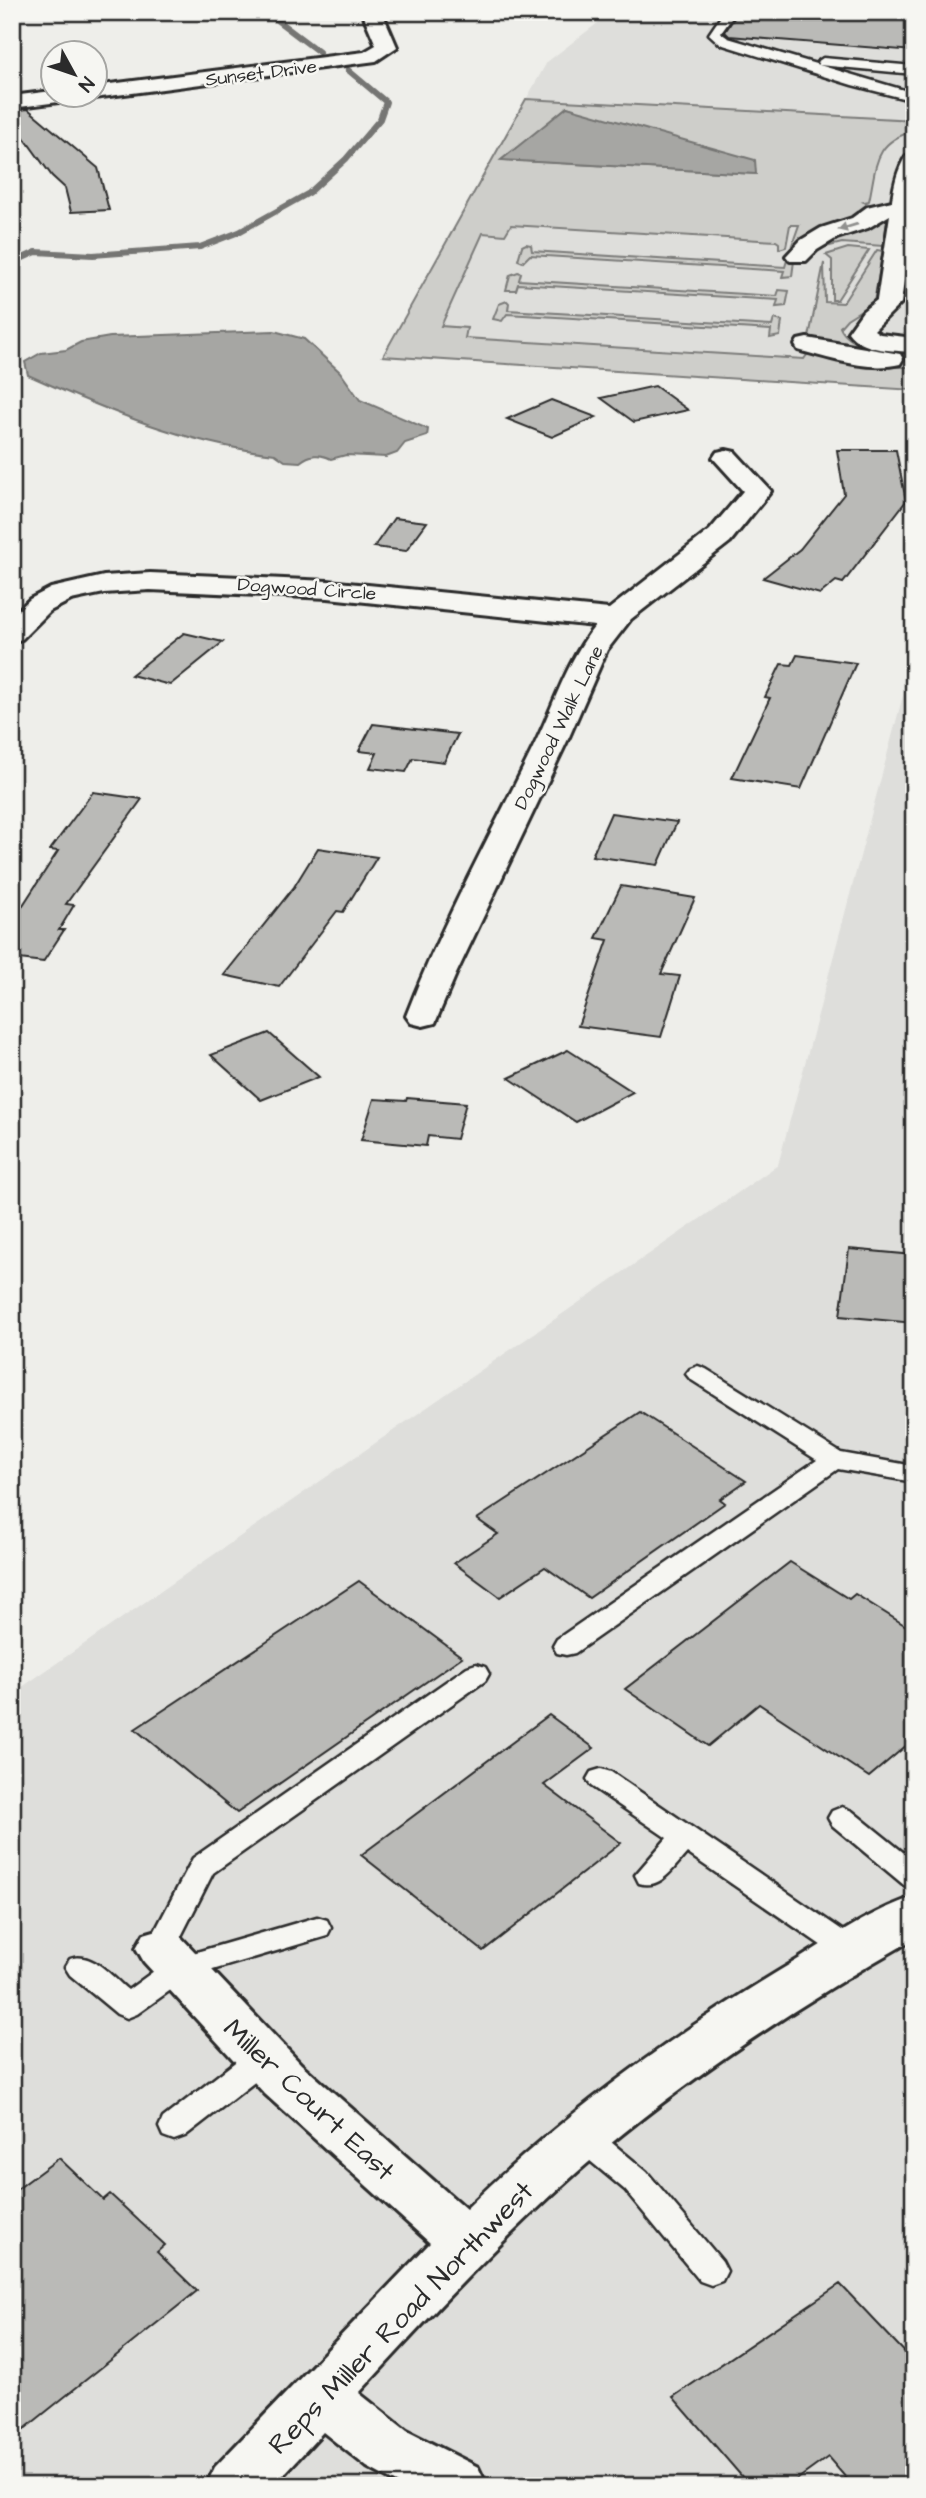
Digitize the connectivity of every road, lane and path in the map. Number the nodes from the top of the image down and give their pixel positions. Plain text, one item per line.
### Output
1 (372, 12) edge
2 (730, 12) edge
3 (777, 58) junction
4 (914, 70) edge
5 (108, 90) edge
6 (914, 97) edge
7 (38, 99) edge
8 (12, 102) edge
9 (914, 161) edge
10 (903, 205) junction
11 (798, 256) dead end
12 (807, 345) dead end
13 (914, 345) edge
14 (914, 360) edge
15 (726, 458) dead end
16 (617, 618) junction
17 (12, 633) edge
18 (423, 1016) dead end
19 (698, 1374) dead end
20 (834, 1460) junction
21 (914, 1474) edge
22 (566, 1646) dead end
23 (476, 1675) dead end
24 (601, 1779) dead end
25 (842, 1818) dead end
26 (684, 1837) junction
27 (649, 1875) dead end
28 (914, 1877) edge
29 (914, 1916) edge
30 (317, 1927) dead end
31 (851, 1951) junction
32 (170, 1958) junction
33 (80, 1968) dead end
34 (263, 2058) junction
35 (174, 2127) dead end
36 (582, 2136) junction
37 (466, 2242) junction
38 (711, 2271) dead end
39 (321, 2396) junction
40 (235, 2486) edge
41 (458, 2486) edge

1 - 5 street, Sunset Drive
2 - 3 lane
3 - 4 lane
3 - 6 lane
7 - 8 street
9 - 10 street
10 -> 11 street
10 - 13 street
12 - 14 street
15 - 16 street, Dogwood Walk Lane
16 - 17 street, Dogwood Circle
16 - 18 street, Dogwood Walk Lane
19 - 20 lane
20 - 21 lane
20 - 22 lane
23 - 32 lane
24 - 26 lane
25 - 28 lane
26 - 27 lane
26 - 31 lane
29 - 31 street, Reps Miller Road Northwest
30 - 32 lane
31 - 36 street, Reps Miller Road Northwest
32 - 33 lane
32 - 34 street, Miller Court East
34 - 35 lane
34 - 37 street, Miller Court East
36 - 37 street, Reps Miller Road Northwest
36 - 38 lane
37 - 39 street, Reps Miller Road Northwest
39 - 40 street, Reps Miller Road Northwest
39 - 41 street

